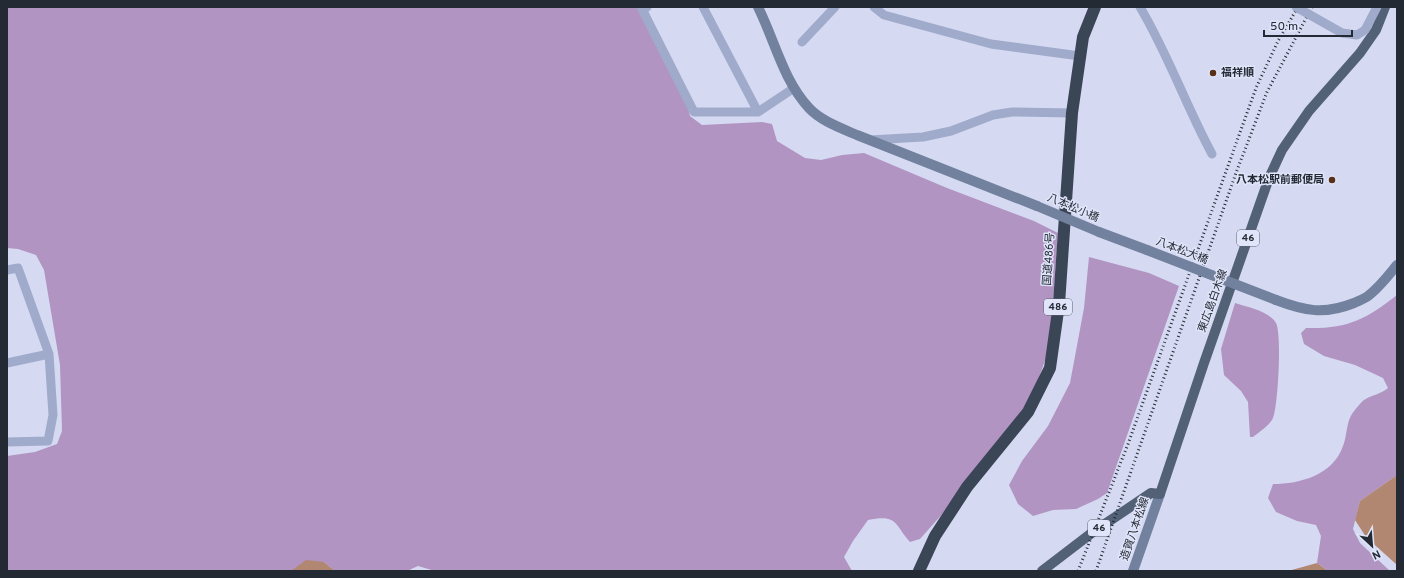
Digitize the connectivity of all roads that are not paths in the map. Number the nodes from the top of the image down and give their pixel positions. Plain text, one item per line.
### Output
1 (647, 7) edge
2 (703, 7) edge
3 (758, 7) edge
4 (835, 7) edge
5 (874, 7) edge
6 (1095, 7) edge
7 (1140, 7) edge
8 (1296, 7) edge
9 (1377, 7) edge
10 (1385, 7) edge
11 (802, 42) dead end
12 (1080, 56) junction
13 (794, 88) junction
14 (758, 112) junction
15 (1072, 112) junction
16 (870, 140) junction
17 (1212, 154) dead end
18 (1147, 250) joint
19 (1397, 264) edge
20 (7, 270) edge
21 (49, 354) junction
22 (7, 363) edge
23 (7, 442) edge
24 (1160, 494) junction
25 (919, 571) edge
26 (1042, 571) edge
27 (1133, 571) edge

1 - 14 street
2 - 14 street
3 - 13 street, 八本松小橋
4 - 11 street
5 - 12 street
6 - 12 highway, 国道486号 / 486
7 - 17 street
8 - 9 street, bridge
10 - 24 main road, 東広島白木線 / 46
12 - 15 highway, 国道486号 / 486
13 - 14 street
13 - 16 street, 八本松小橋
15 - 16 street
15 - 25 highway, 国道486号 / 486
16 - 18 street, 八本松小橋, bridge
18 - 19 street, 八本松大橋, bridge
20 - 21 street
21 - 22 street
21 - 23 street
24 - 26 main road, 46
24 - 27 street, 造賀八本松線

